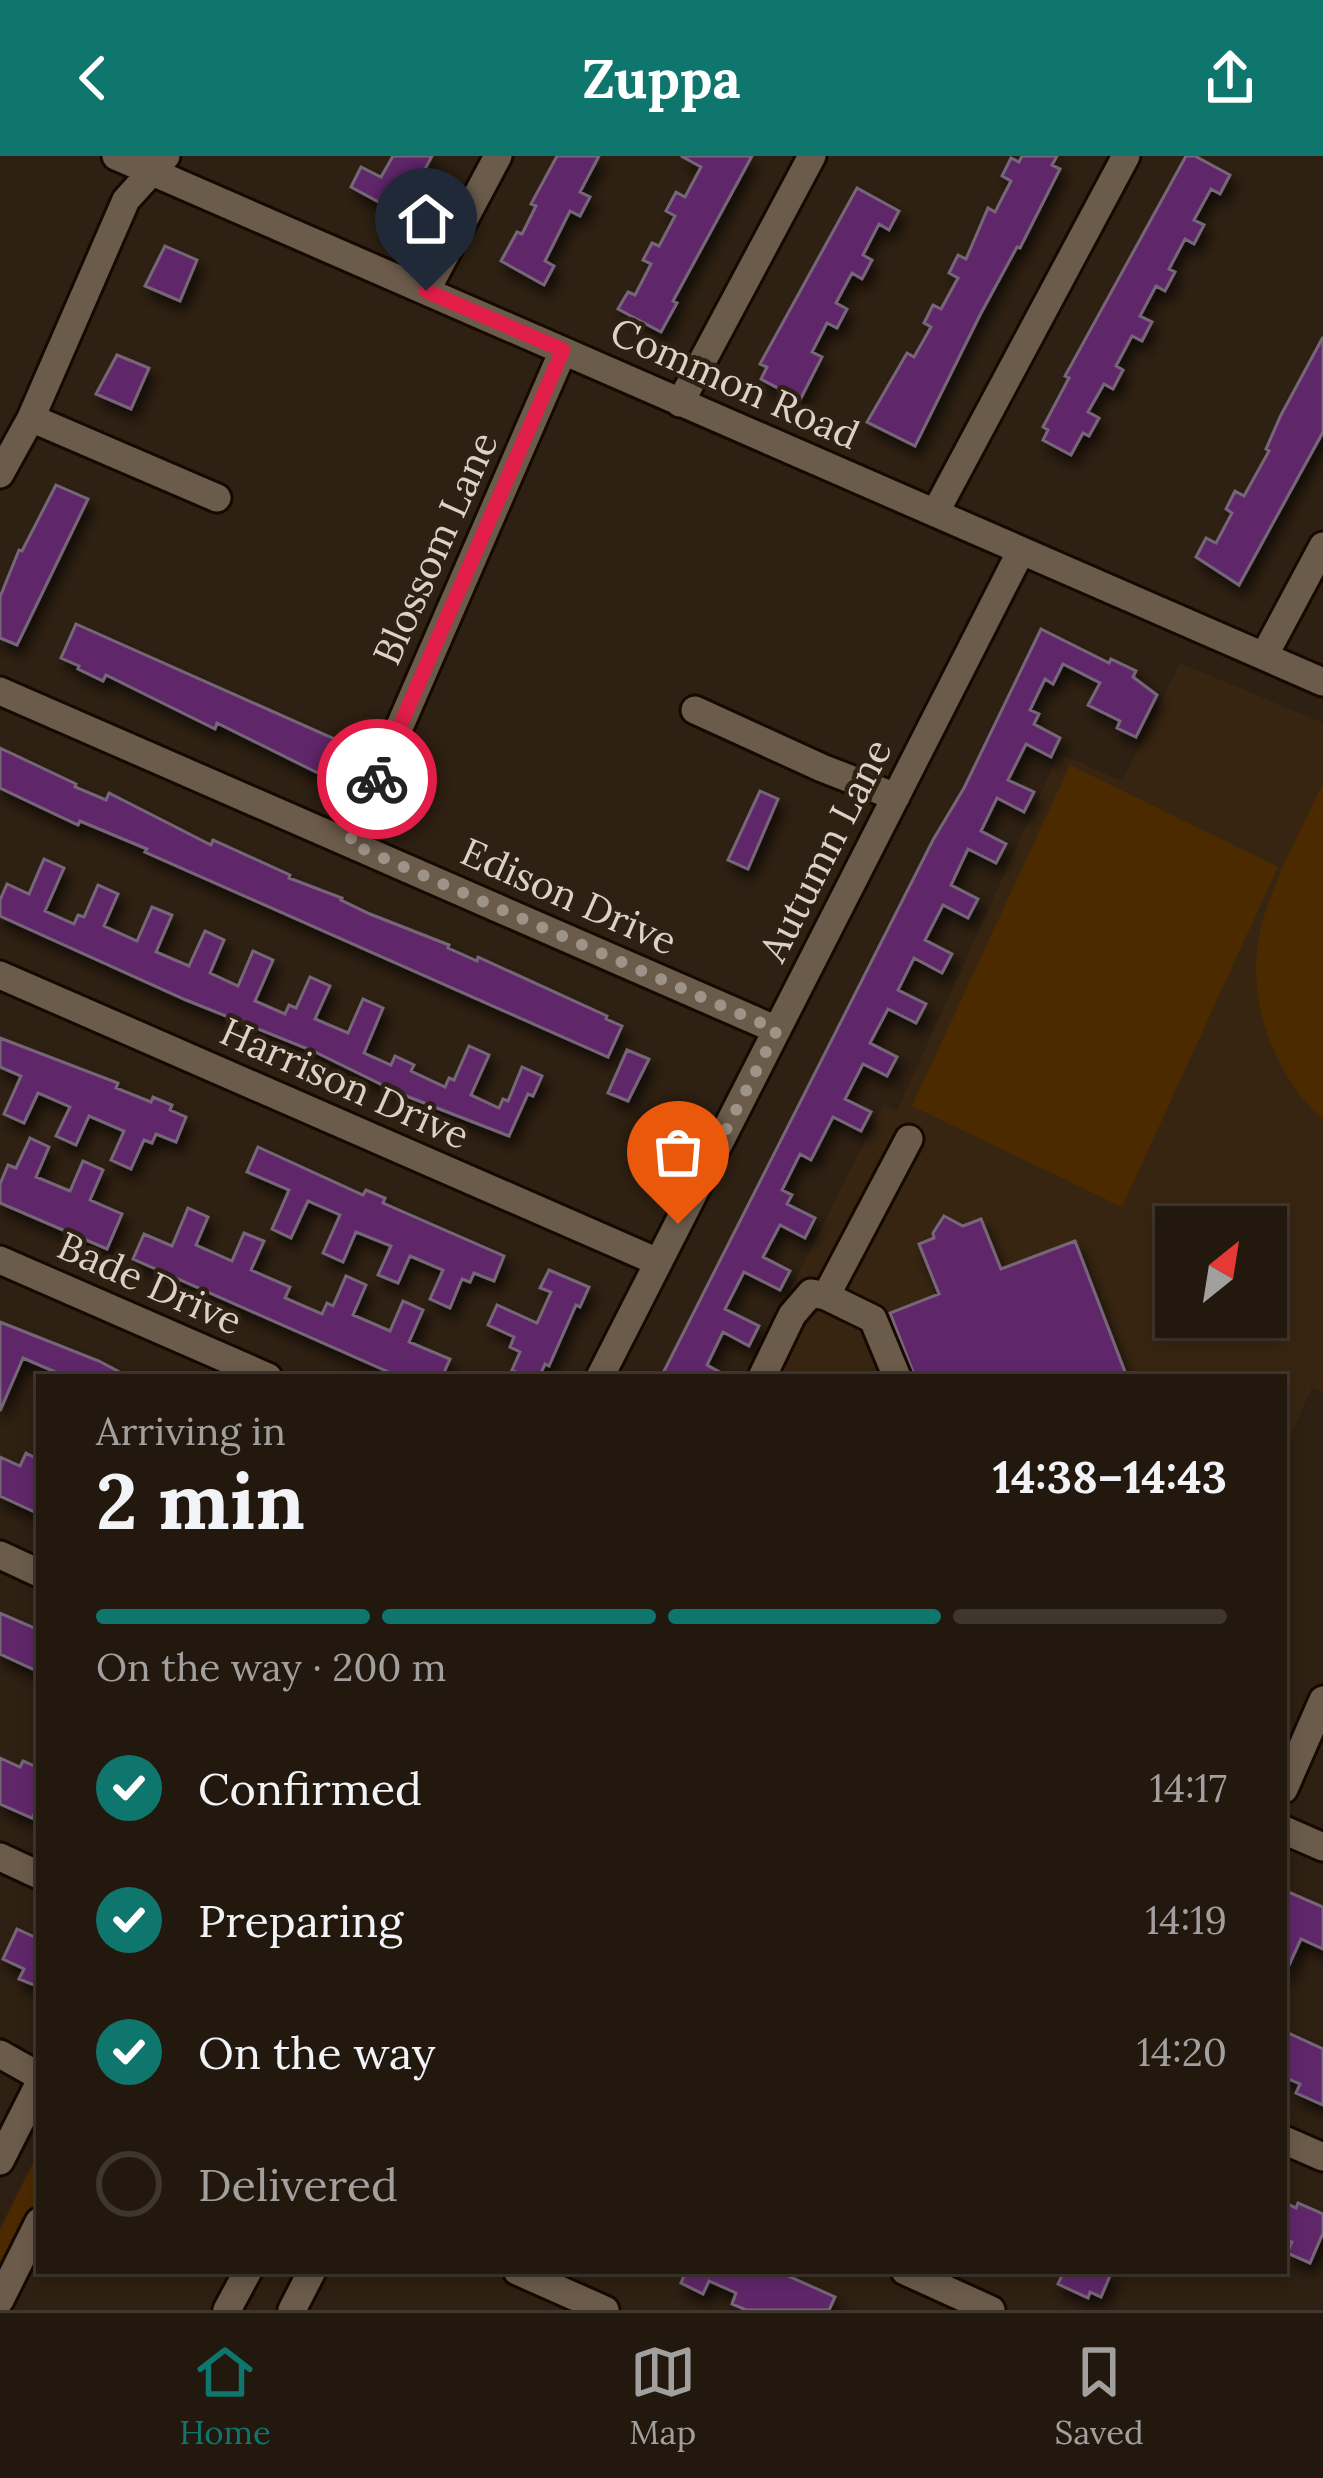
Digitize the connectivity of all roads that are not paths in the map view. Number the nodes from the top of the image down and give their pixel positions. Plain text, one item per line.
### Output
1 (116, 156) edge
2 (498, 156) edge
3 (812, 156) edge
4 (1126, 156) edge
5 (159, 164) edge
6 (426, 291) junction
7 (563, 350) junction
8 (680, 403) junction
9 (31, 418) junction
10 (0, 474) edge
11 (217, 498) dead end
12 (935, 513) junction
13 (1323, 547) edge
14 (1022, 551) junction
15 (1264, 656) junction
16 (1323, 682) edge
17 (0, 691) edge
18 (695, 710) dead end
19 (896, 796) junction
20 (349, 843) junction
21 (0, 975) edge
22 (777, 1030) junction
23 (909, 1139) dead end
24 (0, 1260) edge
25 (658, 1262) junction
26 (826, 1297) junction
27 (261, 1374) edge
28 (602, 1374) edge
29 (764, 1374) edge
30 (896, 1374) edge
31 (0, 1555) edge
32 (36, 1572) edge
33 (1323, 1700) edge
34 (1287, 1783) edge
35 (1287, 1831) edge
36 (1323, 1847) edge
37 (0, 1857) edge
38 (36, 1874) edge
39 (0, 2054) edge
40 (36, 2078) edge
41 (36, 2086) edge
42 (1287, 2141) edge
43 (1323, 2157) edge
44 (0, 2161) edge
45 (36, 2228) edge
46 (246, 2274) edge
47 (310, 2274) edge
48 (524, 2274) edge
49 (912, 2274) edge
50 (0, 2300) edge
51 (227, 2310) edge
52 (292, 2310) edge
53 (604, 2310) edge
54 (991, 2310) edge

1 - 5 street, Common Road
2 - 6 street
3 - 8 street
4 - 12 street
5 - 6 street, Common Road
5 - 9 street
6 - 7 street, Common Road
7 - 8 street, Common Road
7 - 20 street, Blossom Lane
8 - 12 street, Common Road
9 - 10 street
9 - 11 street
12 - 14 street, Common Road
13 - 15 street
14 - 15 street, Common Road
14 - 19 street, Autumn Lane
15 - 16 street, Common Road
17 - 20 street, Edison Drive
18 - 19 street
19 - 22 street, Autumn Lane
20 - 22 street, Edison Drive
21 - 25 street, Harrison Drive
22 - 25 street, Autumn Lane
23 - 26 street
24 - 27 street, Bade Drive
25 - 28 street, Autumn Lane
26 - 29 street
26 - 30 street
31 - 32 street
33 - 34 street
35 - 36 street
37 - 38 street
39 - 40 street
41 - 44 street
42 - 43 street
45 - 50 street
46 - 51 street
47 - 52 street
48 - 53 street
49 - 54 street

